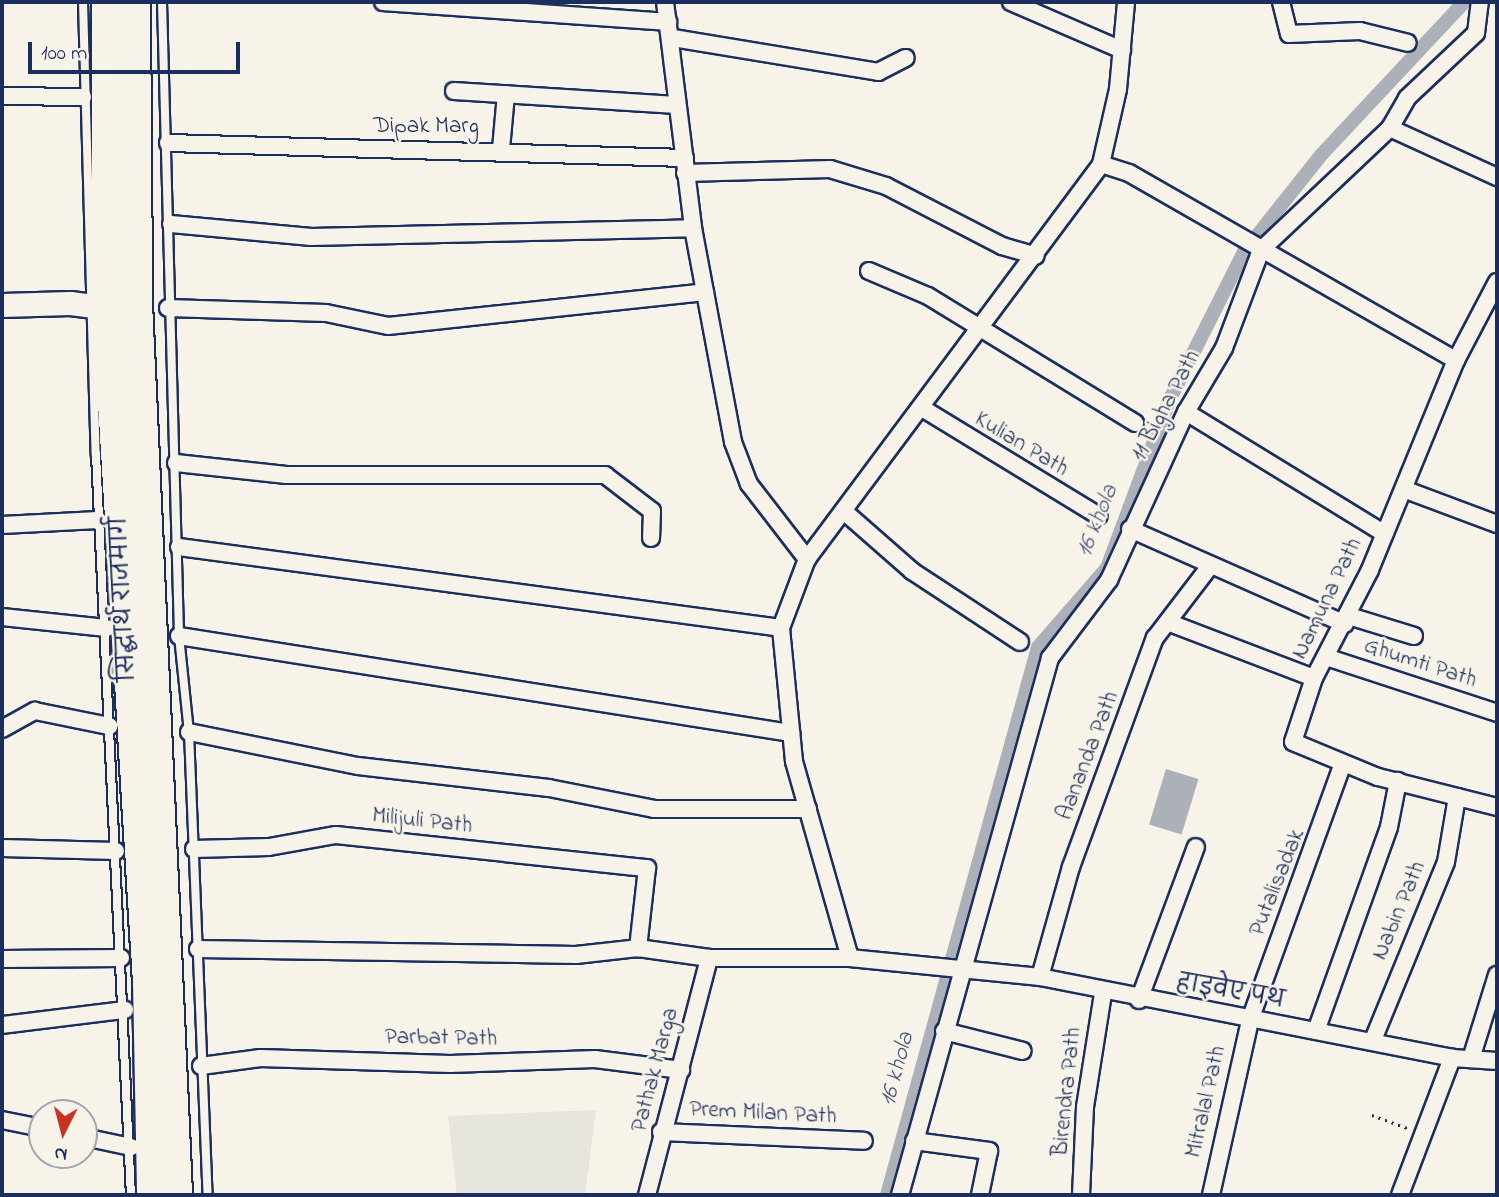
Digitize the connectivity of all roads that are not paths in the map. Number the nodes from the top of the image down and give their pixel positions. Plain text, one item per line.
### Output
1 (83, 2) edge
2 (107, 2) edge
3 (135, 2) edge
4 (162, 2) edge
5 (383, 2) edge
6 (665, 2) edge
7 (1011, 2) edge
8 (1126, 2) edge
9 (1281, 2) edge
10 (1480, 2) edge
11 (670, 30) junction
12 (1408, 43) dead end
13 (1122, 50) junction
14 (906, 58) dead end
15 (454, 91) dead end
16 (506, 94) junction
17 (2, 96) edge
18 (83, 97) junction
19 (677, 105) junction
20 (1390, 128) junction
21 (168, 143) junction
22 (501, 149) junction
23 (1101, 164) junction
24 (685, 165) junction
25 (1497, 177) edge
26 (170, 224) junction
27 (693, 228) junction
28 (1256, 247) junction
29 (1036, 256) junction
30 (869, 271) dead end
31 (1497, 282) edge
32 (705, 292) junction
33 (2, 305) edge
34 (168, 308) junction
35 (99, 309) junction
36 (138, 310) junction
37 (981, 326) junction
38 (1456, 360) junction
39 (922, 408) junction
40 (1186, 412) junction
41 (1135, 422) dead end
42 (176, 463) junction
43 (1406, 489) junction
44 (846, 513) junction
45 (1099, 516) dead end
46 (99, 520) junction
47 (1497, 524) edge
48 (2, 525) edge
49 (1130, 529) junction
50 (1385, 534) junction
51 (651, 538) dead end
52 (179, 547) junction
53 (807, 559) junction
54 (1210, 566) junction
55 (2, 617) edge
56 (1347, 620) junction
57 (1170, 623) junction
58 (106, 628) junction
59 (781, 628) junction
60 (178, 636) junction
61 (1414, 636) dead end
62 (1020, 642) dead end
63 (1329, 658) junction
64 (1314, 678) junction
65 (1497, 713) edge
66 (109, 726) junction
67 (2, 729) edge
68 (189, 732) junction
69 (791, 733) junction
70 (1343, 763) junction
71 (1398, 781) junction
72 (1457, 797) junction
73 (1497, 807) edge
74 (808, 809) junction
75 (1196, 847) dead end
76 (2, 848) edge
77 (194, 849) junction
78 (116, 850) junction
79 (638, 948) junction
80 (198, 949) junction
81 (2, 958) edge
82 (121, 958) junction
83 (709, 958) junction
84 (850, 958) junction
85 (959, 971) junction
86 (1497, 975) edge
87 (1040, 977) junction
88 (1103, 993) junction
89 (1139, 1000) junction
90 (125, 1010) junction
91 (1250, 1020) junction
92 (2, 1025) edge
93 (944, 1031) junction
94 (1316, 1031) junction
95 (1373, 1040) junction
96 (1023, 1051) dead end
97 (1452, 1058) junction
98 (1471, 1059) junction
99 (1497, 1061) edge
100 (201, 1066) junction
101 (681, 1070) junction
102 (2, 1120) edge
103 (28, 1125) edge
104 (661, 1132) junction
105 (98, 1140) edge
106 (864, 1141) dead end
107 (914, 1141) junction
108 (131, 1147) junction
109 (131, 1195) edge
110 (152, 1195) edge
111 (177, 1195) edge
112 (208, 1195) edge
113 (647, 1195) edge
114 (900, 1195) edge
115 (980, 1195) edge
116 (1081, 1195) edge
117 (1211, 1195) edge
118 (1400, 1195) edge

1 - 18 lane
2 - 35 highway, सिद्धार्थ राजमार्ग
3 - 36 highway, सिद्धार्थ राजमार्ग
4 - 21 lane
5 - 11 street
6 - 11 street
7 - 13 street
8 - 13 street
9 - 12 street
10 - 20 street, 11 Bigha Path
11 - 14 street
11 - 19 street
13 - 23 street
15 - 16 street
16 - 19 street
16 - 22 street
17 - 18 street
18 - 35 lane
19 - 24 street
20 - 25 street
20 - 28 street, 11 Bigha Path
21 - 22 street, Dipak Marg
21 - 26 lane
22 - 24 street, Dipak Marg
23 - 28 street
23 - 29 street
24 - 27 street
24 - 29 street, Dipak Marg
26 - 27 street
26 - 34 lane
27 - 32 street
28 - 38 street
28 - 40 street, 11 Bigha Path
29 - 37 street
30 - 37 street
31 - 38 street, Namuna Path
32 - 34 street
32 - 53 street
33 - 35 street
34 - 42 lane
35 - 36 street
35 - 46 lane
35 - 110 highway, सिद्धार्थ राजमार्ग
36 - 111 highway, सिद्धार्थ राजमार्ग
37 - 39 street
37 - 41 street
38 - 43 street, Namuna Path
39 - 44 street
39 - 45 street, Kulian Path
40 - 49 street, 11 Bigha Path
40 - 50 street
42 - 51 street
42 - 52 lane
43 - 47 street
43 - 50 street, Namuna Path
44 - 53 street
44 - 62 street
46 - 48 street
46 - 58 lane
49 - 54 street
49 - 85 street, 11 Bigha Path
50 - 56 street, Namuna Path
52 - 59 street
52 - 60 lane
53 - 59 street
54 - 56 street
54 - 57 street, Aananda Path
55 - 58 street
56 - 61 street
56 - 63 street, Namuna Path
57 - 64 street
57 - 87 street, Aananda Path
58 - 66 lane
59 - 69 street
60 - 68 lane
60 - 69 street
63 - 64 street, Namuna Path
63 - 65 street, Ghumti Path
64 - 70 street, Namuna Path
66 - 67 street
66 - 78 lane
68 - 74 street
68 - 77 lane
69 - 74 street
70 - 71 street, Namuna Path
70 - 91 street, Putalisadak
71 - 72 street, Namuna Path
71 - 94 street
72 - 73 street, Namuna Path
72 - 95 street, Nabin Path
74 - 84 street
75 - 89 street
76 - 78 street
77 - 79 street, Milijuli Path
77 - 80 lane
78 - 82 lane
79 - 80 street, हाइवेए पथ
79 - 83 street, हाइवेए पथ
80 - 100 lane
81 - 82 street
82 - 90 lane
83 - 84 street, हाइवेए पथ
83 - 101 street, Pathak Marga
84 - 85 street, हाइवेए पथ
85 - 87 street, हाइवेए पथ
85 - 93 street, 11 Bigha Path
86 - 98 street
87 - 88 street, हाइवेए पथ
88 - 89 street, हाइवेए पथ
88 - 116 street, Birendra Path
89 - 91 street, हाइवेए पथ
90 - 92 street
90 - 108 lane
91 - 94 street, हाइवेए पथ
91 - 117 street, Mitralal Path
93 - 96 street
93 - 107 street, 11 Bigha Path
94 - 95 street, हाइवेए पथ
95 - 97 street, हाइवेए पथ
97 - 98 street, हाइवेए पथ
97 - 118 street
98 - 99 street, हाइवेए पथ
100 - 101 street, Parbat Path
100 - 112 lane
101 - 104 street, Pathak Marga
102 - 103 street
104 - 106 street, Prem Milan Path
104 - 113 street, Pathak Marga
105 - 108 street
107 - 114 street, 11 Bigha Path
107 - 115 street
108 - 109 lane

